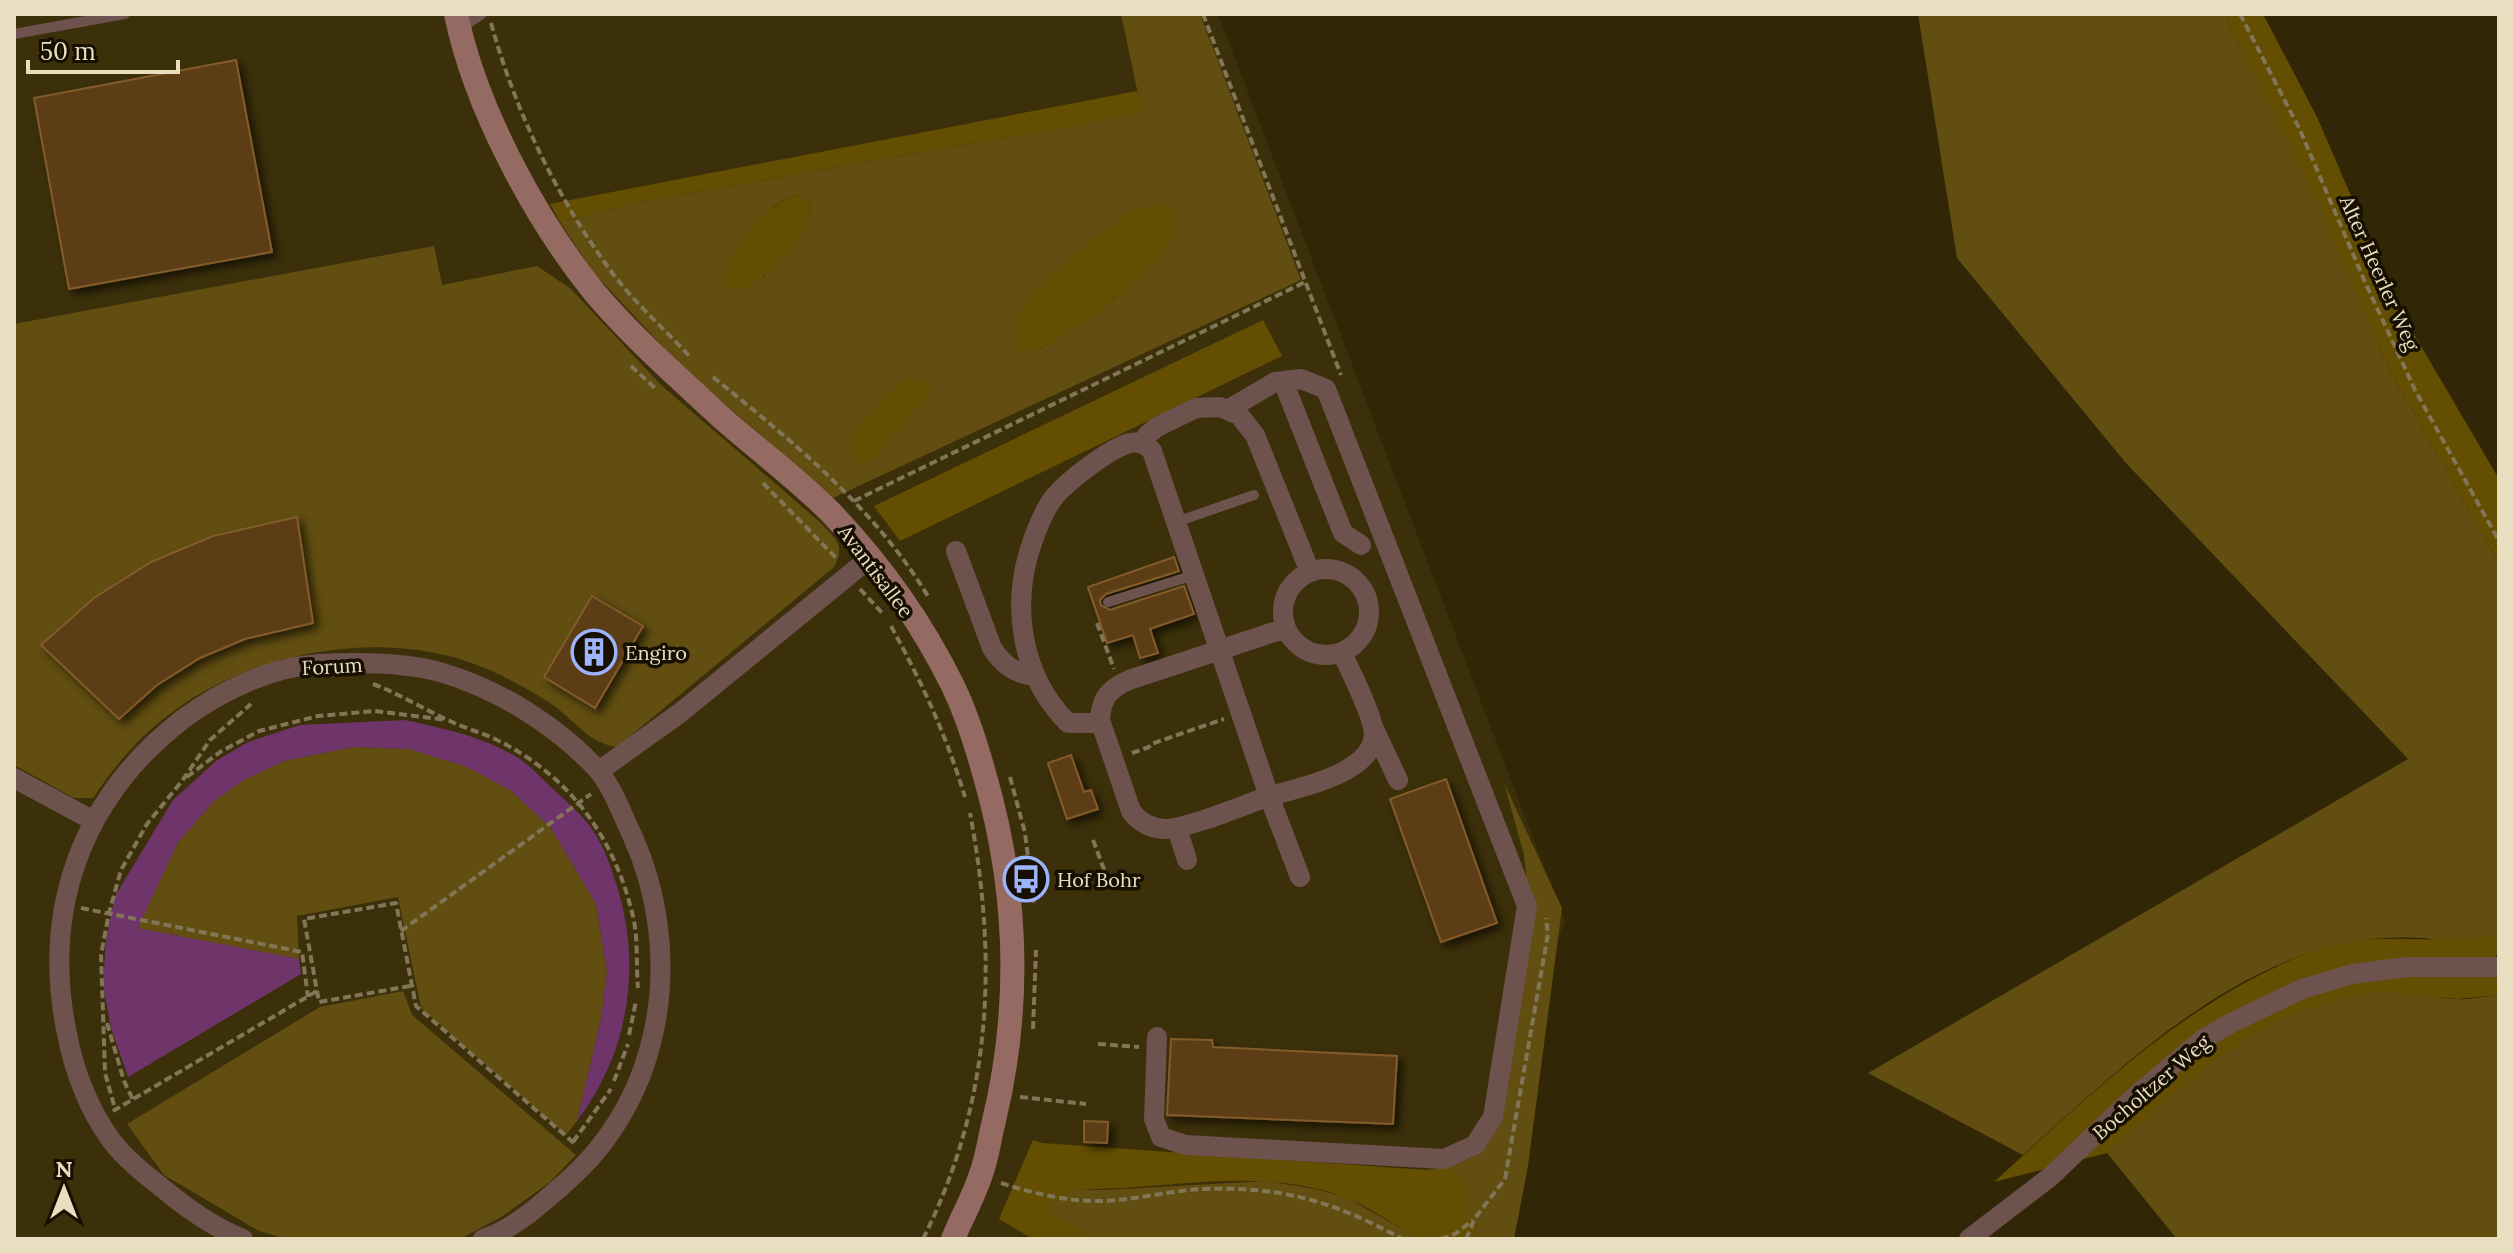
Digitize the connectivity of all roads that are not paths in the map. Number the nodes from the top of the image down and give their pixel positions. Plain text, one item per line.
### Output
1 (125, 14) edge
2 (482, 14) edge
3 (458, 22) edge
4 (14, 34) edge
5 (1283, 381) junction
6 (1229, 409) junction
7 (1143, 444) junction
8 (1254, 495) dead end
9 (1176, 522) junction
10 (1383, 536) junction
11 (1361, 545) junction
12 (956, 551) dead end
13 (871, 557) junction
14 (1310, 572) junction
15 (1194, 575) junction
16 (1348, 576) junction
17 (1108, 602) dead end
18 (1286, 628) junction
19 (1219, 649) junction
20 (1342, 652) junction
21 (1034, 676) junction
22 (1101, 723) junction
23 (1373, 727) junction
24 (1364, 758) junction
25 (1390, 760) junction
26 (599, 771) junction
27 (14, 778) edge
28 (1398, 780) dead end
29 (1269, 796) junction
30 (94, 821) junction
31 (1177, 828) junction
32 (1187, 860) dead end
33 (1300, 877) dead end
34 (2499, 967) edge
35 (1157, 1037) dead end
36 (243, 1239) edge
37 (483, 1239) edge
38 (953, 1239) edge
39 (1969, 1239) edge

1 - 4 lane
2 - 3 lane
3 - 13 street, Avantisallee
5 - 6 street
5 - 10 street
5 - 11 street
6 - 7 street
6 - 14 street
7 - 9 street
7 - 21 street
8 - 9 lane
9 - 15 street
10 - 11 street
10 - 35 street
11 - 16 street
12 - 21 street
13 - 26 street
13 - 38 street, Avantisallee
14 - 16 street
14 - 18 street
15 - 17 lane
15 - 19 street
16 - 20 street
18 - 19 street
18 - 20 street
19 - 22 street
19 - 29 street
20 - 23 street
21 - 22 street
22 - 31 street
23 - 24 street
23 - 25 street
24 - 25 street
24 - 29 street
25 - 28 street
26 - 30 street, Forum
26 - 37 street, Forum
27 - 30 street
29 - 31 street
29 - 33 street
30 - 36 street, Forum
31 - 32 street
34 - 39 street, Bocholtzer Weg

